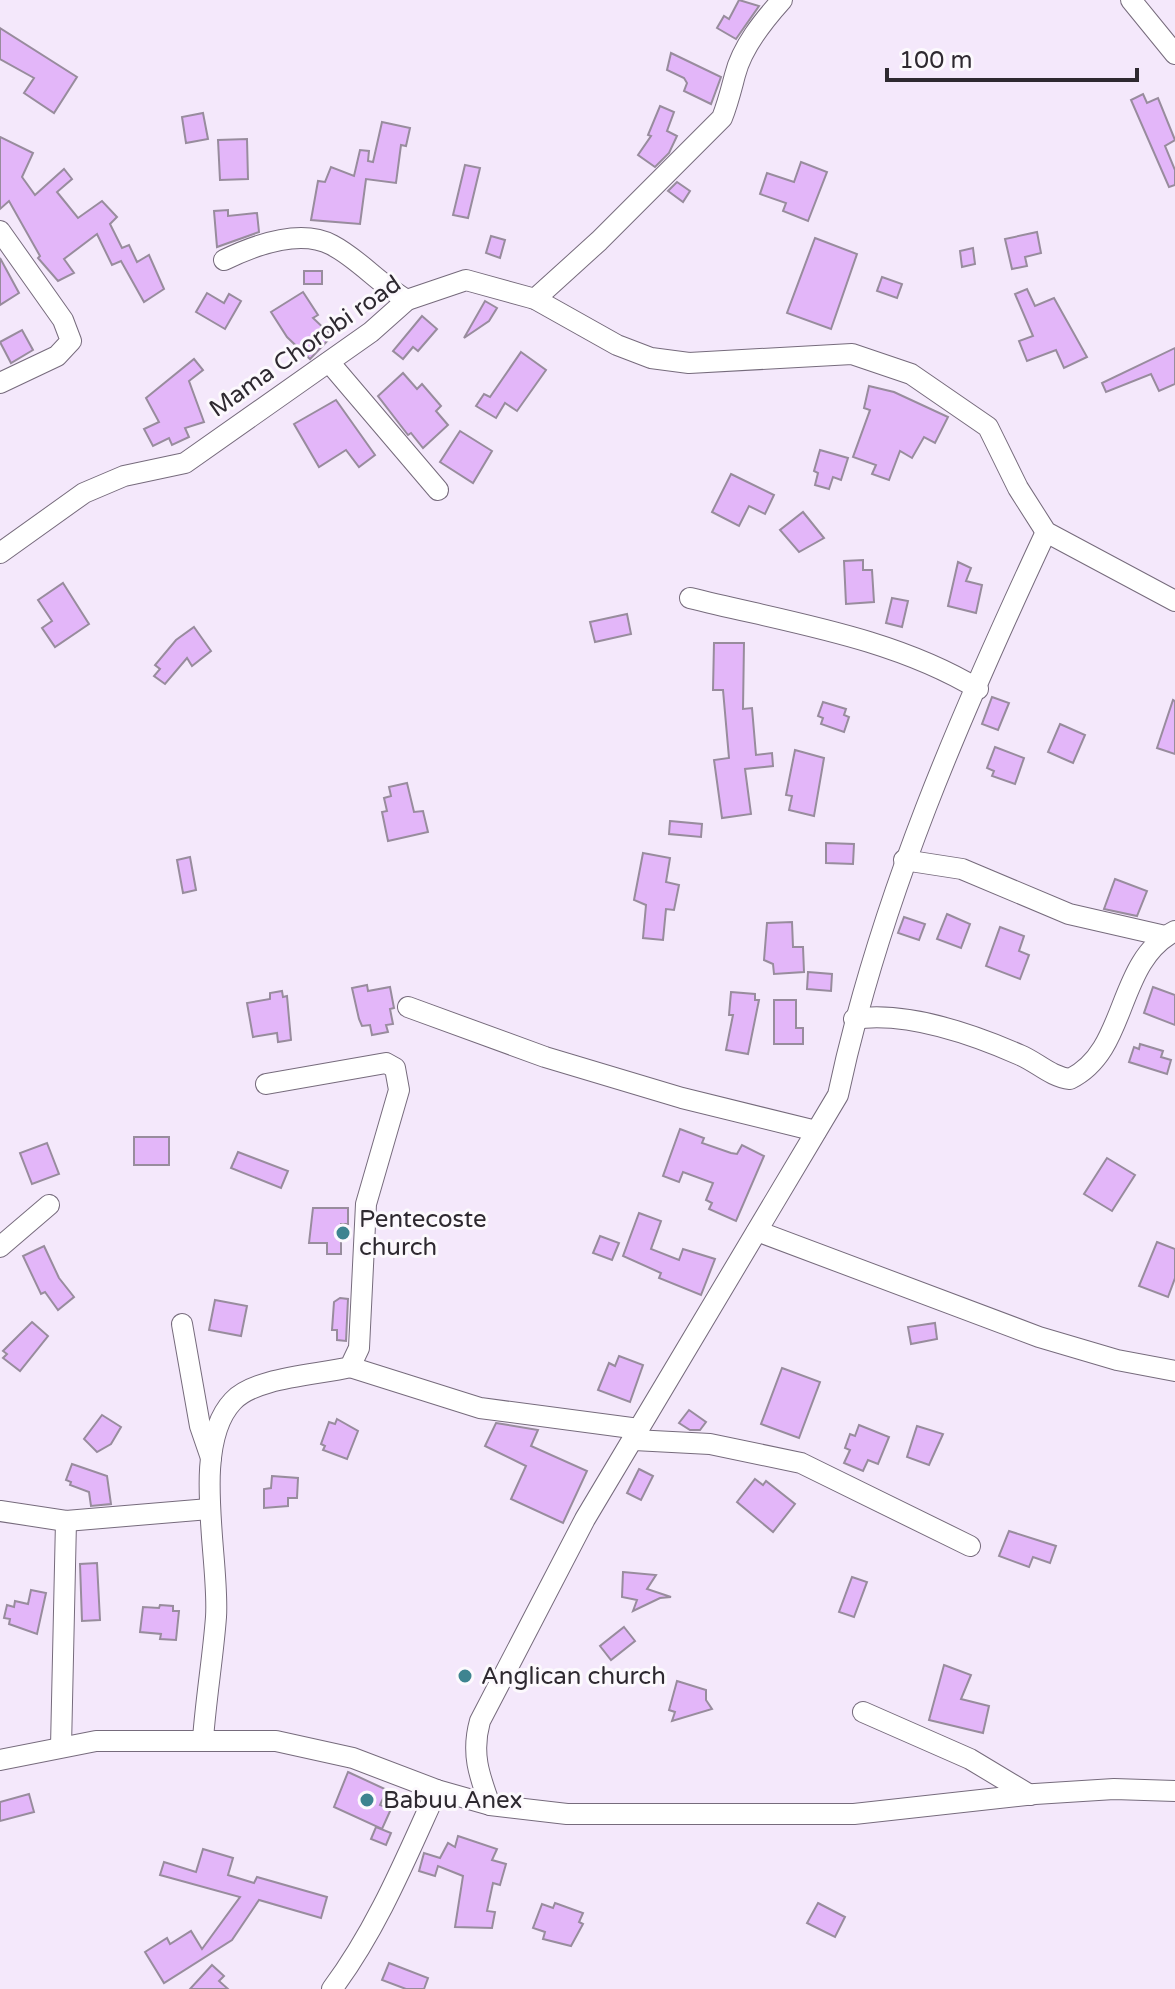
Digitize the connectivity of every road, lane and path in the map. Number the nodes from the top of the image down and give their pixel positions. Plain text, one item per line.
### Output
1 (782, 0) edge
2 (1131, 0) edge
3 (1175, 54) edge
4 (0, 231) edge
5 (224, 260) dead end
6 (535, 299) junction
7 (407, 300) junction
8 (329, 362) junction
9 (0, 383) edge
10 (438, 490) dead end
11 (1046, 532) junction
12 (0, 553) edge
13 (690, 598) dead end
14 (1175, 601) edge
15 (978, 689) junction
16 (904, 860) junction
17 (1170, 934) edge
18 (408, 1007) dead end
19 (854, 1019) junction
20 (266, 1084) dead end
21 (816, 1131) junction
22 (49, 1205) dead end
23 (757, 1231) junction
24 (0, 1247) edge
25 (182, 1324) dead end
26 (350, 1367) junction
27 (1175, 1371) edge
28 (637, 1434) junction
29 (211, 1458) junction
30 (209, 1509) junction
31 (0, 1511) edge
32 (66, 1521) junction
33 (970, 1546) dead end
34 (863, 1712) dead end
35 (203, 1739) junction
36 (61, 1747) junction
37 (0, 1760) edge
38 (437, 1790) junction
39 (1175, 1791) edge
40 (1030, 1795) junction
41 (490, 1805) junction
42 (332, 1989) edge

1 - 6 street
2 - 3 street
4 - 9 street
5 - 7 street
6 - 7 street, Mama Chorobi road
6 - 11 street, Mama Chorobi road
7 - 8 street, Mama Chorobi road
8 - 10 street
8 - 12 street, Mama Chorobi road
11 - 14 street, Mama Chorobi road
11 - 15 street
13 - 15 street
15 - 16 street
16 - 17 street
16 - 19 street
17 - 19 street
18 - 21 street
19 - 21 street
20 - 26 street
21 - 23 street
22 - 24 street
23 - 27 street
23 - 28 street
25 - 29 street
26 - 28 street
26 - 29 street
28 - 33 street
28 - 41 street
29 - 30 street
30 - 32 street
30 - 35 street
31 - 32 street
32 - 36 street
34 - 40 street
35 - 36 street
35 - 38 street
36 - 37 street
38 - 41 street
38 - 42 street
39 - 40 street
40 - 41 street

